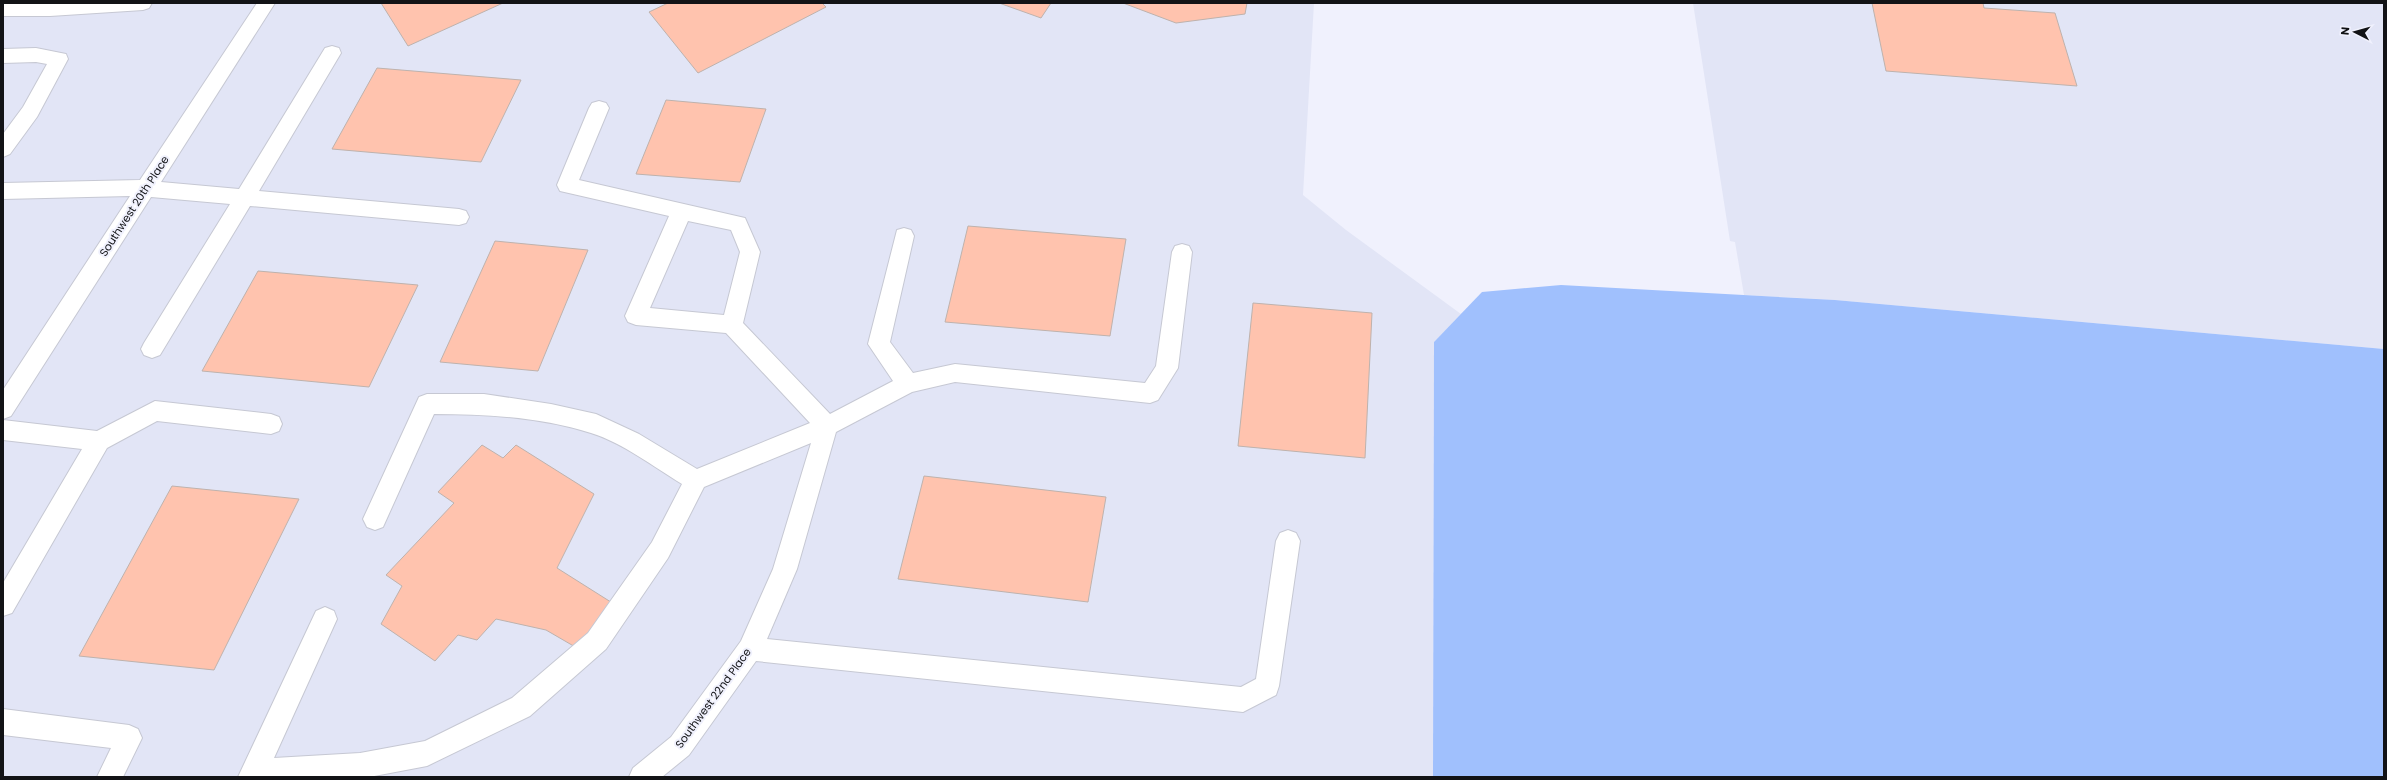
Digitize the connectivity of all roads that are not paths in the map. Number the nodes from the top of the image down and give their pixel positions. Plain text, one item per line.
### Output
1 (142, 3) edge
2 (266, 3) edge
3 (32, 6) edge
4 (3, 9) edge
5 (332, 53) dead end
6 (3, 56) edge
7 (599, 108) dead end
8 (3, 149) edge
9 (145, 188) junction
10 (3, 191) edge
11 (244, 197) junction
12 (682, 211) junction
13 (459, 217) dead end
14 (904, 236) dead end
15 (1182, 252) dead end
16 (732, 324) junction
17 (152, 349) dead end
18 (908, 384) junction
19 (3, 409) edge
20 (271, 424) dead end
21 (827, 426) junction
22 (3, 430) edge
23 (99, 441) junction
24 (696, 480) junction
25 (375, 519) dead end
26 (1288, 541) dead end
27 (3, 605) edge
28 (325, 619) dead end
29 (750, 649) junction
30 (3, 722) edge
31 (253, 774) edge
32 (110, 777) edge
33 (642, 777) edge

1 - 3 street
2 - 9 street, Southwest 20th Place
3 - 4 street
5 - 11 street
6 - 8 street
7 - 12 street
9 - 10 street
9 - 11 street
9 - 19 street, Southwest 20th Place
11 - 13 street
11 - 17 street
12 - 16 street
12 - 16 street
14 - 18 street
15 - 18 street
16 - 21 street
18 - 21 street
20 - 23 street
21 - 24 street
21 - 29 street, Southwest 22nd Place
22 - 23 street
23 - 27 street
24 - 25 street
24 - 31 street
26 - 29 street
28 - 31 street
29 - 33 street, Southwest 22nd Place
30 - 32 street

